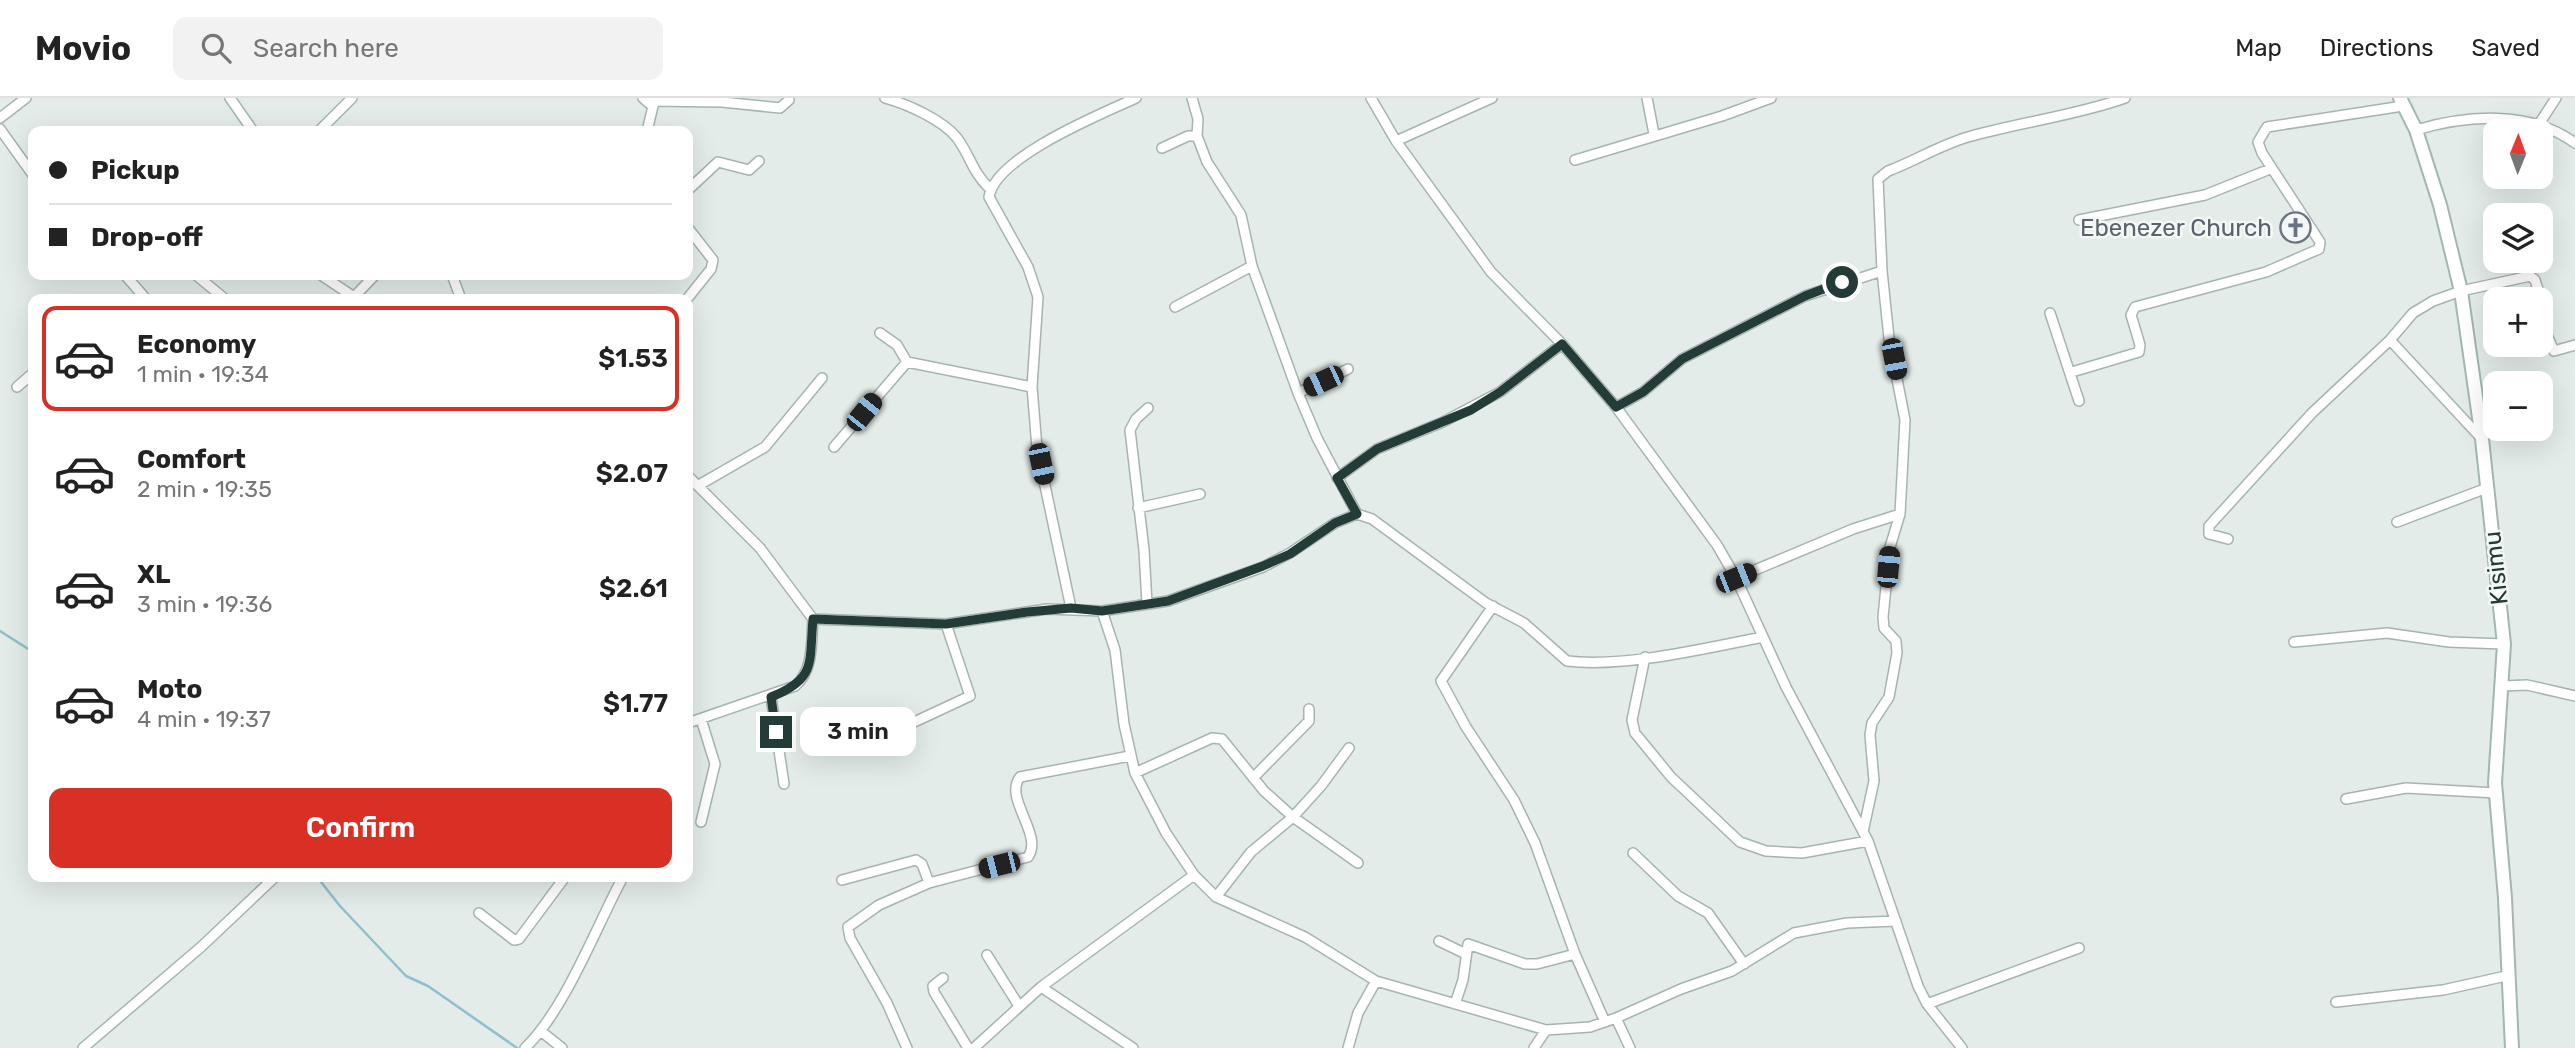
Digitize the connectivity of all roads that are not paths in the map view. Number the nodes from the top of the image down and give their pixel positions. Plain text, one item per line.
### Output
1 (26, 98) edge
2 (230, 98) edge
3 (352, 98) edge
4 (643, 98) edge
5 (1136, 98) edge
6 (1192, 98) edge
7 (1371, 98) edge
8 (1492, 98) edge
9 (1647, 98) edge
10 (1771, 98) edge
11 (2125, 98) edge
12 (2556, 98) edge
13 (892, 99) edge
14 (789, 100) edge
15 (654, 102) edge
16 (2402, 102) edge
17 (1470, 103) edge
18 (0, 118) edge
19 (2542, 119) edge
20 (2483, 120) edge
21 (250, 126) edge
22 (324, 126) edge
23 (648, 126) edge
24 (0, 129) edge
25 (2416, 130) junction
26 (2553, 131) edge
27 (1654, 134) junction
28 (1197, 136) junction
29 (1396, 141) junction
30 (2575, 143) edge
31 (1162, 148) dead end
32 (1575, 160) dead end
33 (759, 161) dead end
34 (28, 168) edge
35 (2270, 169) junction
36 (693, 185) edge
37 (990, 189) junction
38 (2079, 220) dead end
39 (693, 234) edge
40 (1252, 266) junction
41 (1882, 271) junction
42 (202, 280) edge
43 (328, 280) edge
44 (370, 280) edge
45 (2537, 287) edge
46 (2461, 292) junction
47 (219, 294) edge
48 (347, 294) edge
49 (357, 294) edge
50 (691, 294) edge
51 (1175, 307) dead end
52 (2050, 313) dead end
53 (880, 333) dead end
54 (2390, 340) junction
55 (1562, 344) junction
56 (2575, 345) edge
57 (2553, 349) edge
58 (907, 362) junction
59 (1348, 369) dead end
60 (2071, 372) junction
61 (28, 378) edge
62 (822, 378) dead end
63 (18, 387) dead end
64 (1032, 387) junction
65 (1298, 393) junction
66 (2079, 401) dead end
67 (1616, 407) junction
68 (1149, 408) dead end
69 (2482, 439) junction
70 (834, 447) dead end
71 (1337, 478) junction
72 (693, 480) edge
73 (699, 485) junction
74 (2487, 488) junction
75 (1200, 494) dead end
76 (1138, 508) junction
77 (1357, 514) junction
78 (1900, 514) junction
79 (2397, 522) dead end
80 (2228, 539) dead end
81 (1736, 578) junction
82 (1147, 604) junction
83 (1493, 607) junction
84 (1071, 608) junction
85 (1102, 611) junction
86 (813, 619) junction
87 (946, 624) junction
88 (1763, 637) junction
89 (2294, 642) dead end
90 (2504, 644) junction
91 (1645, 657) junction
92 (2502, 686) junction
93 (2575, 696) edge
94 (771, 697) junction
95 (1309, 709) dead end
96 (701, 719) junction
97 (693, 721) edge
98 (910, 724) dead end
99 (1349, 748) dead end
100 (1130, 756) junction
101 (1135, 773) junction
102 (1253, 778) junction
103 (784, 784) dead end
104 (2496, 793) junction
105 (2346, 799) dead end
106 (1293, 817) junction
107 (701, 822) dead end
108 (1865, 836) junction
109 (1633, 853) dead end
110 (1358, 863) dead end
111 (1194, 875) junction
112 (842, 880) dead end
113 (270, 882) edge
114 (561, 882) edge
115 (620, 882) edge
116 (929, 883) junction
117 (1216, 897) junction
118 (479, 913) dead end
119 (1896, 921) junction
120 (1439, 941) dead end
121 (2079, 948) dead end
122 (1466, 954) junction
123 (1575, 954) junction
124 (987, 955) dead end
125 (1744, 964) junction
126 (2506, 976) junction
127 (943, 978) dead end
128 (1376, 981) junction
129 (1041, 986) junction
130 (2336, 1002) dead end
131 (1455, 1004) junction
132 (1927, 1004) junction
133 (1019, 1006) junction
134 (1616, 1018) junction
135 (1605, 1022) junction
136 (1546, 1030) junction
137 (542, 1032) junction
138 (83, 1048) edge
139 (525, 1048) edge
140 (562, 1048) edge
141 (907, 1048) edge
142 (968, 1048) edge
143 (974, 1048) edge
144 (1133, 1048) edge
145 (1348, 1048) edge
146 (1534, 1048) edge
147 (1630, 1048) edge
148 (1962, 1048) edge
149 (2512, 1048) edge

1 - 18 street
2 - 21 street
3 - 22 street
4 - 15 street
5 - 37 street
6 - 28 street
7 - 29 street
8 - 17 street
9 - 27 street
10 - 27 street
11 - 41 street
12 - 19 street
13 - 37 street
14 - 15 street
15 - 23 street
16 - 25 street, Kisimu
16 - 35 street
17 - 29 street
20 - 25 street
24 - 34 street
25 - 46 street, Kisimu
26 - 30 street
27 - 32 street
28 - 31 street
28 - 40 street
29 - 55 street
33 - 36 street
35 - 38 street
35 - 60 street
37 - 64 street
39 - 50 street
40 - 51 street
40 - 65 street
41 - 67 street
41 - 78 street
42 - 47 street
43 - 48 street
44 - 49 street
45 - 46 street
46 - 54 street
46 - 69 street, Kisimu
52 - 60 street
53 - 58 street
54 - 69 street
54 - 80 street
55 - 67 street
55 - 71 street
56 - 57 street
58 - 64 street
58 - 70 street
59 - 65 street
60 - 66 street
61 - 63 street
62 - 73 street
64 - 84 street
65 - 71 street
67 - 81 street
68 - 76 street
69 - 74 street, Kisimu
71 - 77 street
72 - 73 street
73 - 86 street
74 - 79 street
74 - 90 street, Kisimu
75 - 76 street
76 - 82 street
77 - 82 street
77 - 83 street
78 - 81 street
78 - 108 street
81 - 88 street
82 - 85 street
83 - 91 street
83 - 123 street
84 - 85 street
84 - 87 street
85 - 100 street
86 - 87 street
86 - 94 street
87 - 98 street
88 - 91 street
88 - 108 street
89 - 90 street
90 - 92 street, Kisimu
91 - 108 street
92 - 93 street
92 - 104 street, Kisimu
94 - 96 street
94 - 103 street
95 - 102 street
96 - 97 street
96 - 107 street
99 - 106 street
100 - 101 street
100 - 116 street
101 - 102 street
101 - 111 street
102 - 106 street
104 - 105 street
104 - 126 street, Kisimu
106 - 110 street
106 - 117 street
108 - 119 street
109 - 125 street
111 - 117 street
111 - 129 street
112 - 116 street
113 - 138 street
114 - 118 street
115 - 137 street
116 - 141 street
117 - 128 street
119 - 125 street
119 - 132 street
120 - 122 street
121 - 132 street
122 - 123 street
122 - 131 street
123 - 135 street
124 - 133 street
125 - 134 street
126 - 130 street
126 - 149 street, Kisimu
127 - 142 street
128 - 131 street
128 - 145 street
129 - 133 street
129 - 144 street
131 - 136 street
132 - 148 street
133 - 143 street
134 - 135 street
134 - 147 street
135 - 136 street
136 - 146 street
137 - 139 street
137 - 140 street

